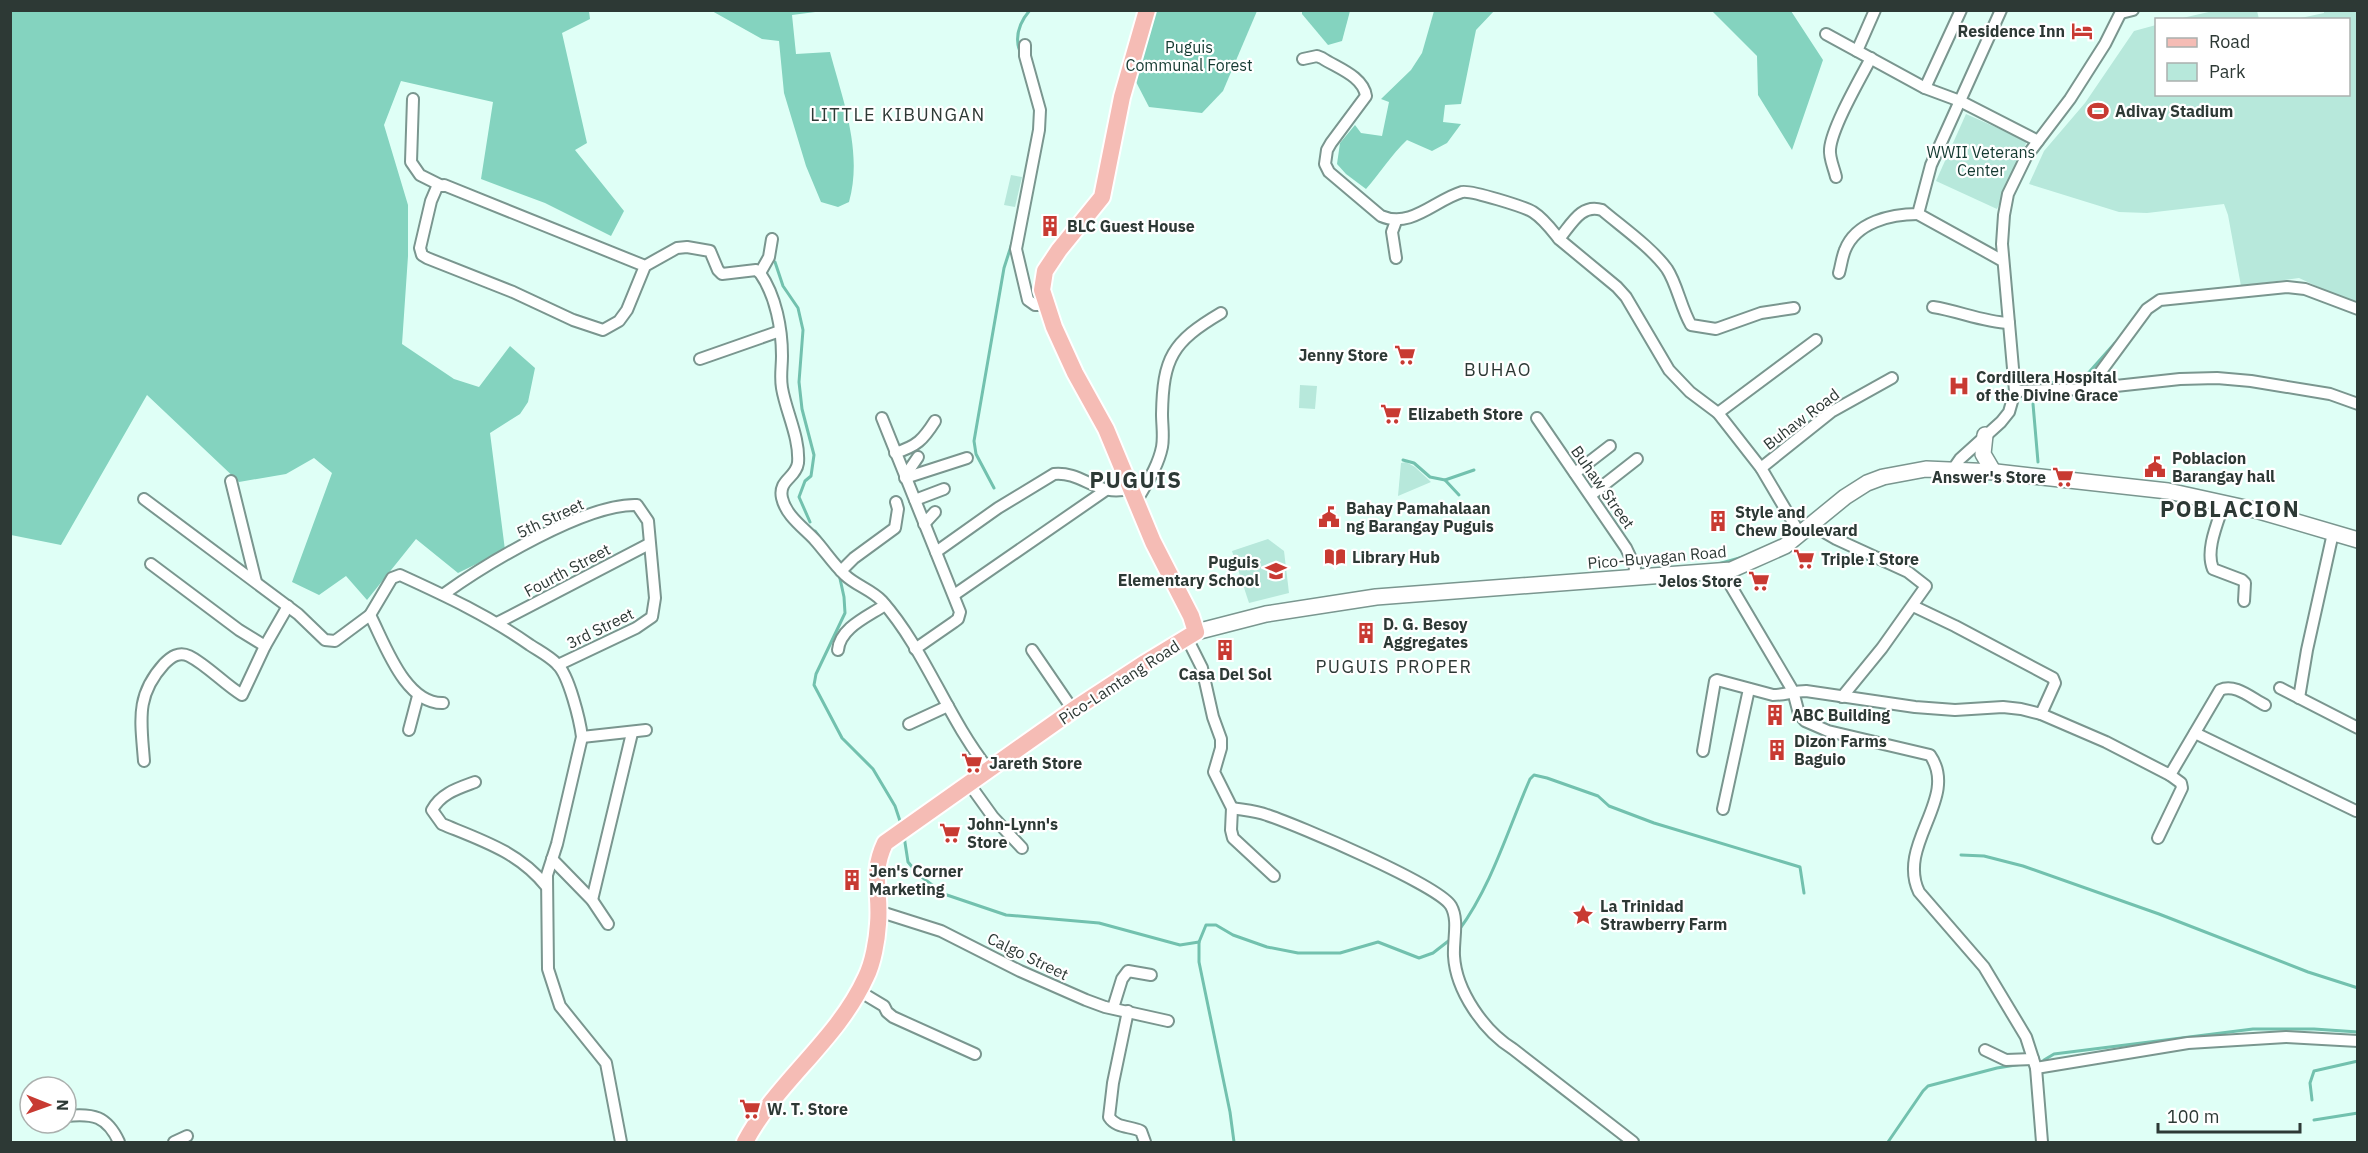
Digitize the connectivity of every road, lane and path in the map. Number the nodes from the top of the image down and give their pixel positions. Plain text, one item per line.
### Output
1 (1147, 10) edge
2 (1875, 10) edge
3 (1961, 10) edge
4 (2001, 10) edge
5 (2133, 10) edge
6 (2121, 12) edge
7 (1826, 34) dead end
8 (1025, 45) dead end
9 (1857, 51) junction
10 (1871, 58) junction
11 (1303, 59) dead end
12 (1925, 88) junction
13 (413, 99) dead end
14 (1960, 101) junction
15 (2037, 141) junction
16 (1836, 177) dead end
17 (440, 185) junction
18 (1918, 214) junction
19 (1396, 221) junction
20 (772, 239) dead end
21 (1559, 239) junction
22 (1396, 258) dead end
23 (2003, 261) junction
24 (645, 266) junction
25 (760, 273) junction
26 (1839, 273) dead end
27 (1047, 305) junction
28 (1933, 307) dead end
29 (1794, 308) dead end
30 (2358, 309) edge
31 (1221, 313) dead end
32 (2009, 323) junction
33 (780, 331) junction
34 (1816, 340) dead end
35 (700, 358) dead end
36 (1892, 378) dead end
37 (2088, 389) junction
38 (2015, 391) junction
39 (2358, 404) edge
40 (1718, 413) junction
41 (882, 418) dead end
42 (1537, 418) dead end
43 (935, 421) dead end
44 (1985, 435) junction
45 (1611, 446) dead end
46 (895, 453) junction
47 (918, 458) dead end
48 (967, 458) dead end
49 (1637, 459) dead end
50 (1761, 468) junction
51 (1953, 469) junction
52 (1993, 471) junction
53 (1575, 473) junction
54 (905, 477) junction
55 (231, 481) dead end
56 (944, 489) dead end
57 (1106, 490) junction
58 (1134, 495) junction
59 (1591, 495) junction
60 (144, 499) dead end
61 (915, 500) junction
62 (896, 502) dead end
63 (2223, 503) junction
64 (935, 512) dead end
65 (924, 524) junction
66 (1806, 530) junction
67 (2333, 533) junction
68 (2358, 540) edge
69 (649, 544) junction
70 (936, 552) junction
71 (151, 564) dead end
72 (841, 571) junction
73 (1722, 571) junction
74 (1635, 572) junction
75 (256, 582) junction
76 (444, 594) junction
77 (954, 595) junction
78 (2244, 601) dead end
79 (885, 605) junction
80 (288, 606) junction
81 (1913, 606) junction
82 (370, 615) junction
83 (499, 622) junction
84 (1191, 635) junction
85 (265, 646) junction
86 (915, 649) junction
87 (838, 650) dead end
88 (1032, 650) dead end
89 (558, 665) junction
90 (2280, 688) dead end
91 (1749, 689) junction
92 (1793, 691) junction
93 (418, 696) junction
94 (1842, 697) junction
95 (2299, 698) junction
96 (443, 703) dead end
97 (2265, 705) dead end
98 (948, 706) junction
99 (1073, 710) junction
100 (2041, 714) junction
101 (909, 724) dead end
102 (2358, 728) edge
103 (409, 730) dead end
104 (646, 730) dead end
105 (632, 733) junction
106 (2195, 733) junction
107 (582, 737) junction
108 (1703, 751) dead end
109 (144, 761) dead end
110 (989, 770) junction
111 (2170, 775) junction
112 (475, 782) dead end
113 (970, 785) junction
114 (1232, 808) junction
115 (1723, 809) dead end
116 (2356, 812) edge
117 (2158, 838) dead end
118 (1022, 848) dead end
119 (552, 859) junction
120 (1274, 876) dead end
121 (546, 886) junction
122 (592, 900) junction
123 (878, 910) junction
124 (608, 924) dead end
125 (1151, 975) dead end
126 (860, 991) junction
127 (1113, 1008) junction
128 (1128, 1011) junction
129 (1168, 1021) dead end
130 (2358, 1041) edge
131 (1985, 1050) dead end
132 (975, 1054) dead end
133 (2034, 1064) junction
134 (78, 1115) edge
135 (187, 1136) dead end
136 (119, 1143) edge
137 (174, 1143) edge
138 (621, 1143) edge
139 (745, 1143) edge
140 (1145, 1143) edge
141 (1633, 1143) edge
142 (2042, 1143) edge

1 - 27 main road, Pico-Lamtang Road
2 - 9 street
3 - 12 street
4 - 14 street
5 - 6 street
6 - 15 street
7 - 9 street
8 - 27 street
9 - 10 street
10 - 12 street
10 - 16 street
11 - 19 street
12 - 14 street
13 - 17 street
14 - 15 street
14 - 18 street
15 - 23 street
17 - 24 street
17 - 24 street
18 - 23 street
18 - 26 street
19 - 21 street
19 - 22 street
20 - 25 street
21 - 29 street
21 - 40 street
23 - 32 street
24 - 25 street
25 - 33 street
27 - 58 main road, Pico-Lamtang Road
28 - 32 street
30 - 37 street
31 - 58 street
32 - 38 street
33 - 35 street
33 - 72 street
34 - 40 street
36 - 50 street, Buhaw Road
37 - 38 street
37 - 39 street
38 - 44 street
40 - 50 street
41 - 46 street
42 - 53 street, Buhaw Street
43 - 46 street
44 - 51 street
44 - 52 main road
45 - 53 street
46 - 54 street
47 - 54 street
48 - 54 street
49 - 59 street
50 - 66 street
51 - 52 main road, Pico-Buyagan Road
51 - 66 main road, Pico-Buyagan Road
52 - 63 main road, Pico-Buyagan Road
53 - 59 street, Buhaw Street
54 - 61 street
55 - 75 street
56 - 61 street
57 - 58 street
57 - 70 street
57 - 77 street
58 - 84 main road, Pico-Lamtang Road
59 - 74 street, Buhaw Street
60 - 75 street
61 - 65 street
62 - 72 street
63 - 67 main road, Pico-Buyagan Road
63 - 78 street
64 - 65 street
65 - 70 street
66 - 73 main road, Pico-Buyagan Road
66 - 81 street
67 - 68 main road, Pico-Buyagan Road
67 - 95 street
69 - 76 street, 5th Street
69 - 83 street, Fourth Street
69 - 89 street, 3rd Street
70 - 77 street
71 - 85 street
72 - 79 street
73 - 74 main road, Pico-Buyagan Road
73 - 92 street
74 - 84 main road, Pico-Buyagan Road
75 - 80 street
76 - 82 street
76 - 83 street
77 - 86 street
79 - 86 street
79 - 87 street
80 - 82 street
80 - 85 street
81 - 94 street
81 - 100 street
82 - 93 street
83 - 89 street
84 - 99 main road, Pico-Lamtang Road
84 - 114 street
85 - 109 street
86 - 98 street
88 - 99 street
89 - 107 street
90 - 95 street
91 - 92 street
91 - 108 street
91 - 115 street
92 - 94 street
92 - 133 street
93 - 96 street
93 - 103 street
94 - 100 street
95 - 102 street
97 - 106 street
98 - 101 street
98 - 110 street
99 - 110 main road, Pico-Lamtang Road
100 - 111 street
104 - 105 street
105 - 107 street
105 - 122 street
106 - 111 street
106 - 116 street
107 - 119 street
110 - 113 main road, Pico-Lamtang Road
111 - 117 street
112 - 121 street
113 - 118 street
113 - 123 main road, Pico-Lamtang Road
114 - 120 street
114 - 141 street
119 - 121 street
119 - 122 street
121 - 138 street
122 - 124 street
123 - 126 main road, Pico-Lamtang Road
123 - 127 street, Calgo Street
125 - 127 street
126 - 132 street
126 - 139 main road, Pico-Lamtang Road
127 - 128 street, Calgo Street
128 - 129 street, Calgo Street
128 - 140 street
130 - 133 street
131 - 133 street
133 - 142 street
134 - 136 street
135 - 137 street

